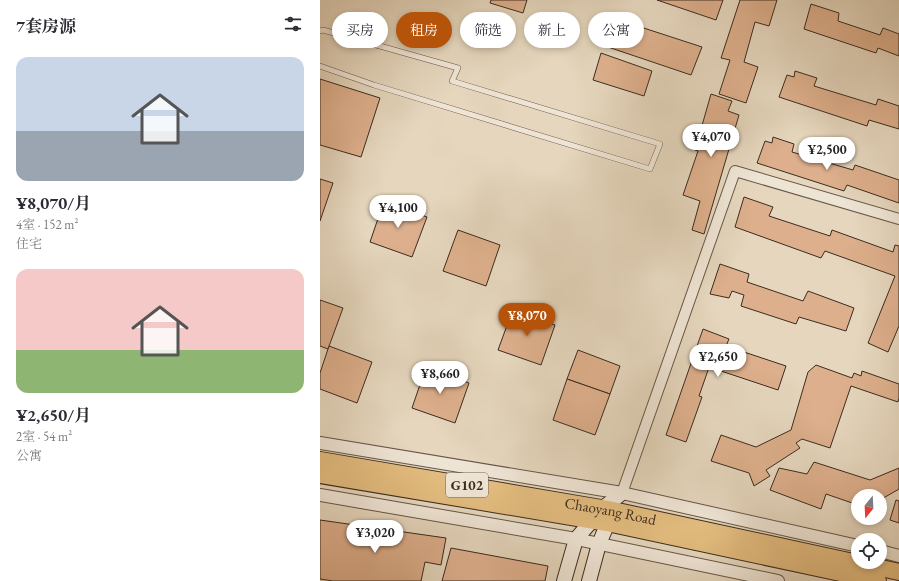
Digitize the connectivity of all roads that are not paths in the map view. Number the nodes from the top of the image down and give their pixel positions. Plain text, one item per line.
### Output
1 (320, 31) edge
2 (320, 66) edge
3 (899, 219) edge
4 (320, 443) edge
5 (320, 460) edge
6 (320, 476) edge
7 (622, 493) junction
8 (320, 495) edge
9 (604, 515) junction
10 (576, 539) junction
11 (599, 544) junction
12 (851, 544) edge
13 (887, 553) edge
14 (899, 556) edge
15 (899, 572) edge
16 (564, 581) edge
17 (589, 581) edge
18 (778, 581) edge
19 (878, 581) edge

1 - 2 lane
3 - 7 street
4 - 7 street, Chaoyang Road
5 - 9 highway, Chaoyang Road / G102
6 - 9 highway, Chaoyang Road / G102
7 - 9 main road
7 - 12 street, Chaoyang Road
8 - 10 street
9 - 10 main road
9 - 11 main road
9 - 15 highway, Chaoyang Road / G102
9 - 19 highway, Chaoyang Road / G102
10 - 11 street
10 - 16 main road
11 - 17 main road
11 - 18 street
13 - 14 street

